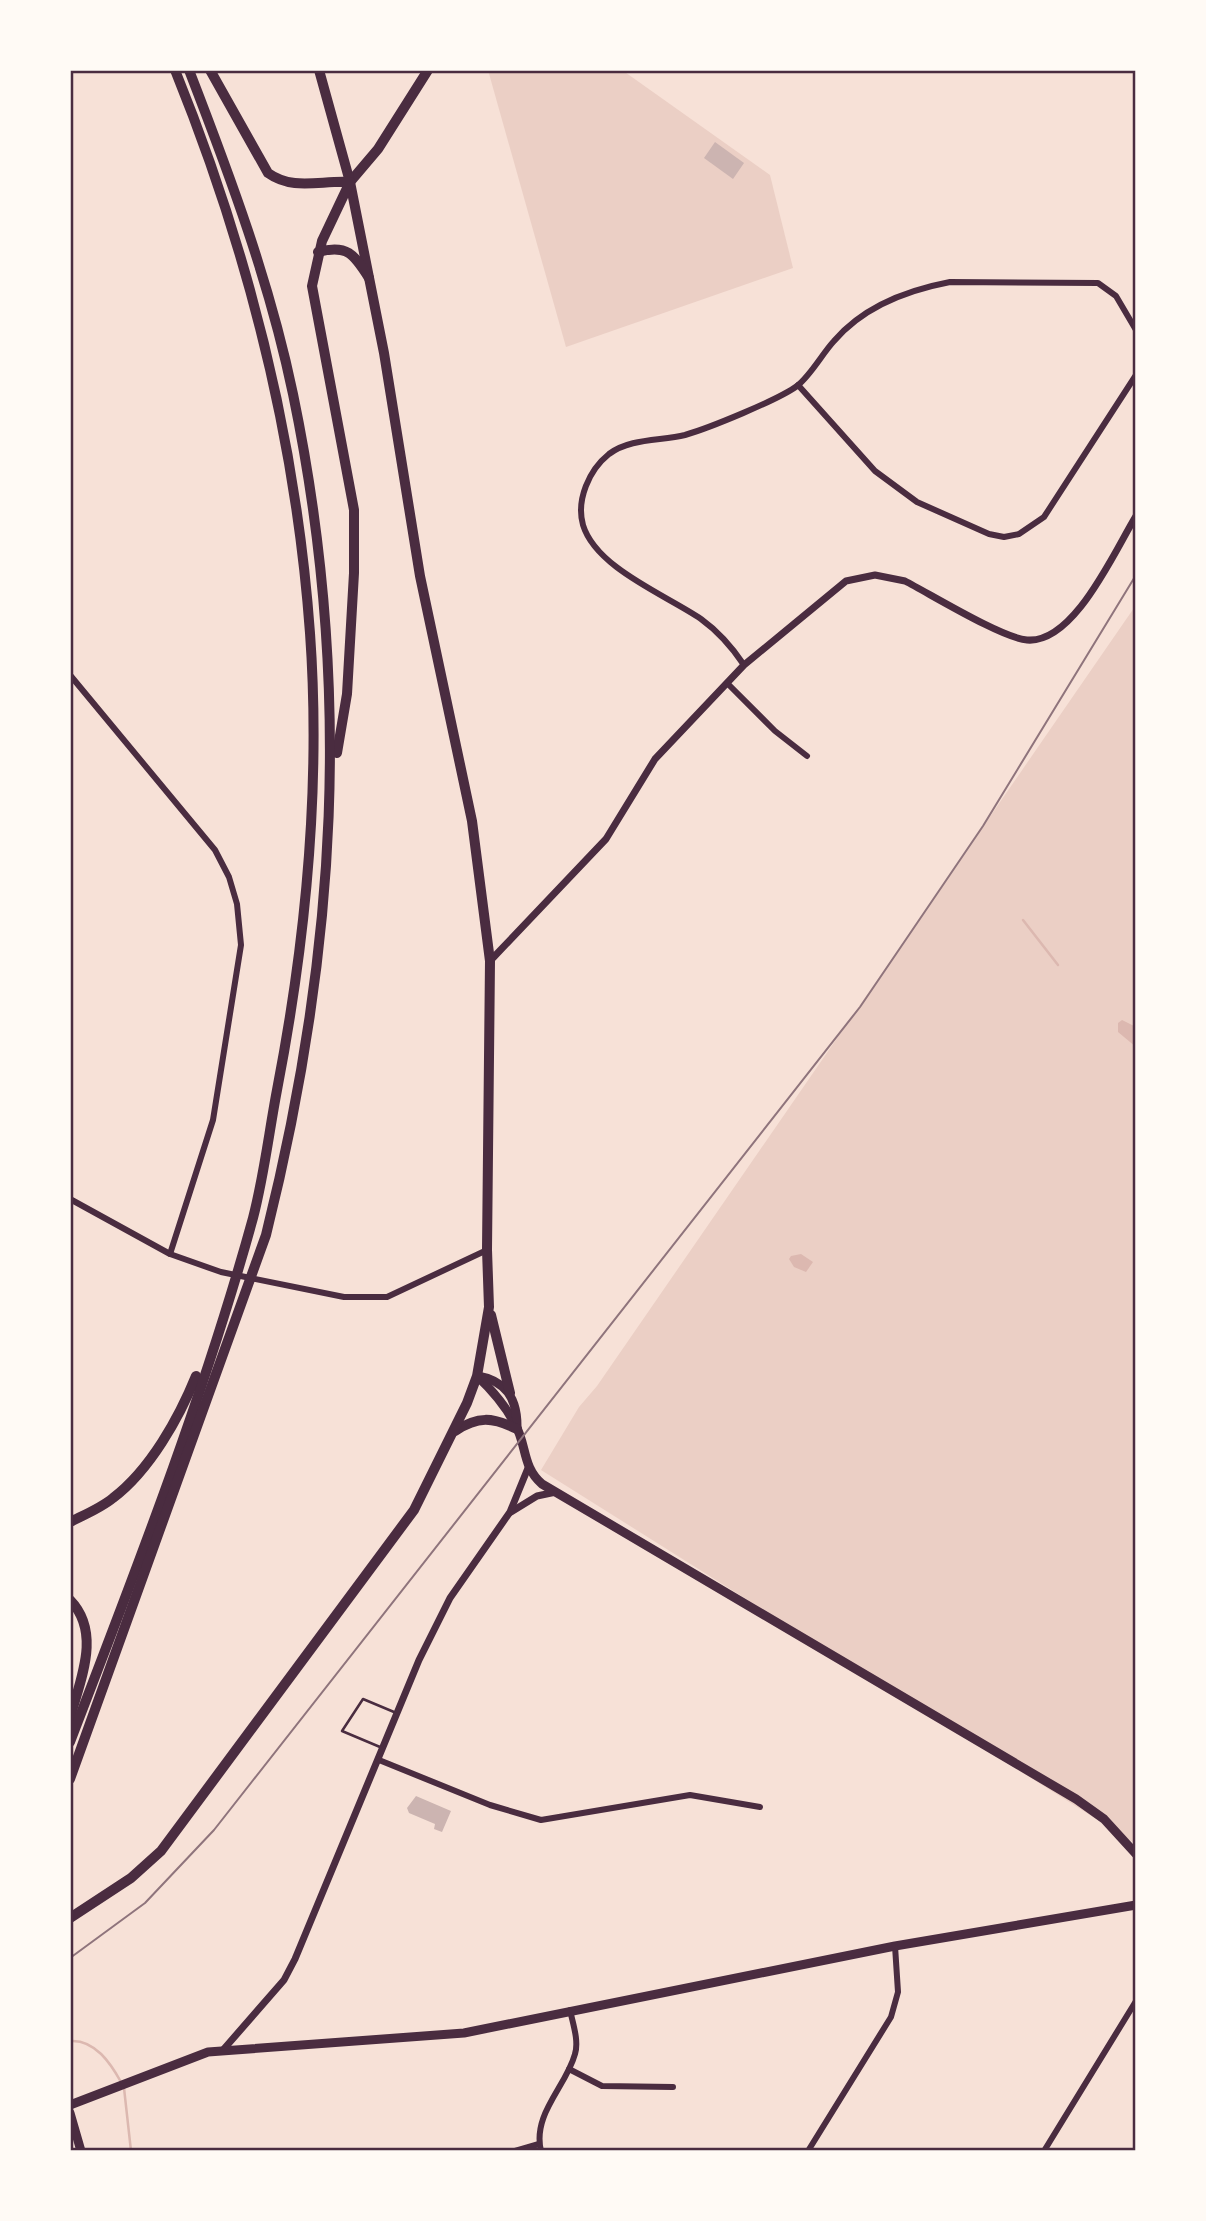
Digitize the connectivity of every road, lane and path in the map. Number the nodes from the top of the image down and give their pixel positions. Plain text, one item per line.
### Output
1 (175, 70) edge
2 (189, 70) edge
3 (210, 70) edge
4 (319, 70) edge
5 (428, 70) edge
6 (350, 182) junction
7 (318, 252) junction
8 (369, 278) junction
9 (1136, 330) edge
10 (1136, 375) edge
11 (798, 385) junction
12 (1136, 516) edge
13 (744, 665) junction
14 (70, 675) edge
15 (728, 684) junction
16 (807, 756) dead end
17 (332, 788) junction
18 (490, 961) junction
19 (70, 1199) edge
20 (487, 1250) junction
21 (170, 1254) junction
22 (229, 1296) junction
23 (489, 1307) junction
24 (477, 1376) junction
25 (510, 1393) junction
26 (517, 1427) junction
27 (455, 1431) junction
28 (527, 1466) junction
29 (556, 1492) junction
30 (510, 1512) junction
31 (70, 1522) edge
32 (70, 1600) edge
33 (397, 1714) junction
34 (70, 1718) edge
35 (70, 1742) edge
36 (383, 1748) junction
37 (379, 1760) junction
38 (70, 1779) edge
39 (760, 1807) dead end
40 (1136, 1854) edge
41 (1136, 1905) edge
42 (70, 1918) edge
43 (895, 1947) junction
44 (1136, 2001) edge
45 (570, 2010) junction
46 (223, 2050) junction
47 (569, 2069) junction
48 (673, 2087) dead end
49 (70, 2105) edge
50 (70, 2113) edge
51 (540, 2147) edge
52 (80, 2151) edge
53 (515, 2151) edge
54 (808, 2151) edge
55 (1044, 2151) edge

1 - 22 highway
2 - 17 highway
3 - 6 highway
4 - 6 main road
5 - 6 main road
6 - 7 highway
6 - 8 main road
7 - 8 highway
7 - 17 highway
8 - 18 main road
9 - 11 street
10 - 11 street
11 - 13 street
12 - 13 street
13 - 15 street
14 - 21 street
15 - 16 street
15 - 18 street
17 - 38 highway
18 - 20 main road
19 - 21 street
20 - 21 street
20 - 23 main road
22 - 31 highway
22 - 35 highway
23 - 24 main road
23 - 25 main road
24 - 25 main road
24 - 26 main road
24 - 27 main road
25 - 26 main road
26 - 27 main road
26 - 28 main road
27 - 42 main road
28 - 29 main road
28 - 30 street
29 - 30 street
29 - 40 main road
30 - 33 street
32 - 34 highway
33 - 36 street
33 - 36 lane
36 - 37 street
37 - 39 street
37 - 46 street
41 - 43 main road
43 - 45 main road
43 - 54 street
44 - 55 street
45 - 46 main road
45 - 47 street
46 - 49 main road
47 - 48 street
47 - 51 street
50 - 52 main road
51 - 53 street

